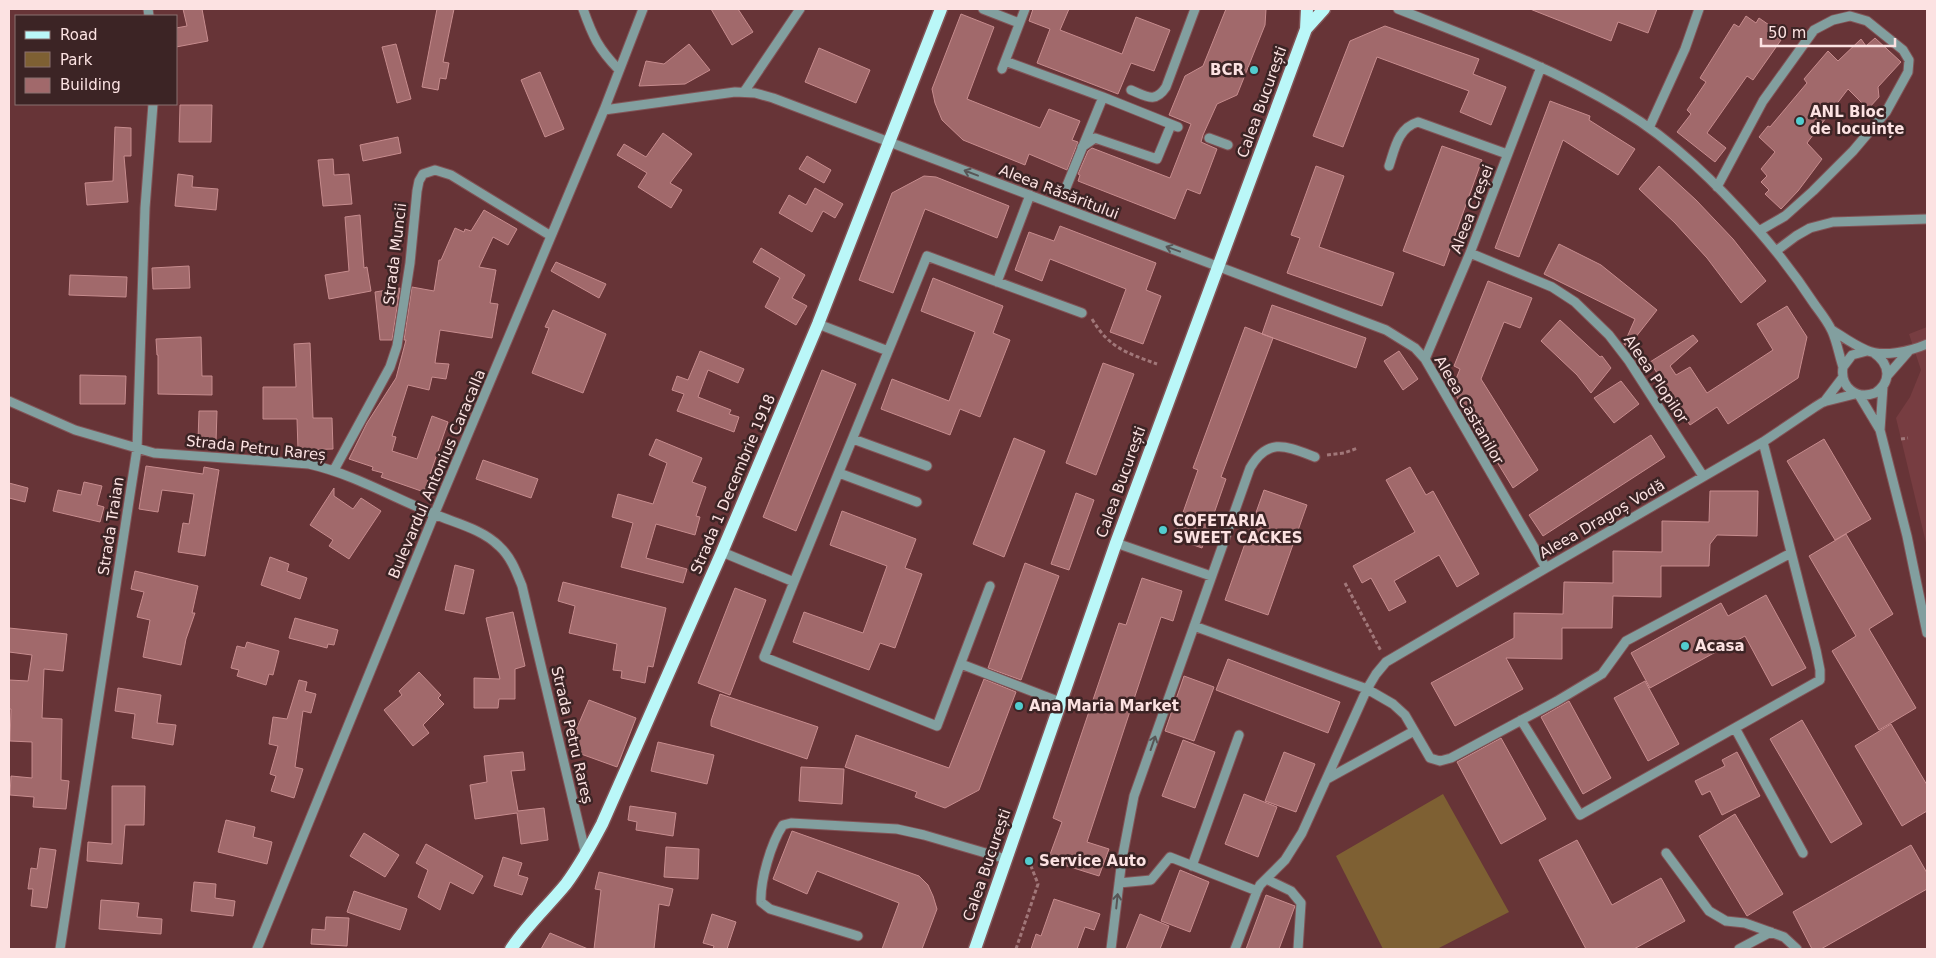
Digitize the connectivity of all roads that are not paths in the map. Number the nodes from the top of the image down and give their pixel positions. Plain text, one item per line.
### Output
1 (582, 9) edge
2 (643, 9) edge
3 (800, 9) edge
4 (942, 9) edge
5 (983, 9) edge
6 (1025, 9) edge
7 (1194, 9) edge
8 (1307, 9) edge
9 (1324, 9) edge
10 (1398, 9) edge
11 (1699, 9) edge
12 (1019, 23) junction
13 (1306, 29) junction
14 (1541, 67) junction
15 (619, 70) junction
16 (1131, 90) dead end
17 (744, 92) junction
18 (1103, 97) junction
19 (153, 105) edge
20 (604, 110) junction
21 (1649, 128) junction
22 (1209, 138) dead end
23 (890, 143) junction
24 (1228, 146) dead end
25 (1082, 147) junction
26 (1507, 154) junction
27 (1389, 166) dead end
28 (1717, 187) junction
29 (1030, 195) junction
30 (1064, 195) dead end
31 (1927, 219) edge
32 (1759, 231) junction
33 (552, 236) junction
34 (1470, 252) junction
35 (1776, 252) junction
36 (1218, 266) junction
37 (997, 282) junction
38 (1082, 313) road end
39 (818, 324) junction
40 (1832, 330) junction
41 (1927, 344) edge
42 (888, 351) junction
43 (1870, 352) junction
44 (1908, 352) junction
45 (1425, 360) junction
46 (1843, 367) junction
47 (1887, 376) junction
48 (1843, 378) junction
49 (1883, 386) junction
50 (1857, 394) junction
51 (9, 401) edge
52 (1824, 402) junction
53 (1880, 430) junction
54 (853, 440) junction
55 (1763, 442) junction
56 (136, 448) junction
57 (1315, 457) road end
58 (927, 466) dead end
59 (334, 470) junction
60 (839, 473) junction
61 (1703, 476) junction
62 (917, 502) dead end
63 (434, 515) junction
64 (1116, 543) junction
65 (722, 552) junction
66 (1791, 553) junction
67 (1546, 568) junction
68 (1211, 576) junction
69 (794, 582) junction
70 (990, 586) dead end
71 (1194, 626) junction
72 (1927, 628) edge
73 (961, 664) junction
74 (1367, 689) junction
75 (1060, 702) junction
76 (1521, 720) junction
77 (1735, 728) junction
78 (1414, 731) junction
79 (1239, 735) dead end
80 (1327, 779) junction
81 (1666, 852) dead end
82 (1803, 853) dead end
83 (586, 856) junction
84 (1006, 859) junction
85 (1192, 866) junction
86 (1266, 879) junction
87 (1119, 883) junction
88 (1257, 891) junction
89 (1771, 932) junction
90 (858, 936) dead end
91 (60, 949) edge
92 (257, 949) edge
93 (511, 949) edge
94 (975, 949) edge
95 (1111, 949) edge
96 (1235, 949) edge
97 (1298, 949) edge
98 (1739, 949) edge
99 (1797, 949) edge

1 - 15 street
2 - 15 street, Bulevardul Antonius Caracalla
3 - 17 street
4 - 23 main road, Strada 1 Decembrie 1918
5 - 12 street
6 - 12 street
7 - 16 street
8 - 13 main road
9 - 13 main road
10 - 14 street
11 - 21 street
12 - 18 street
13 - 36 main road, Calea București
14 - 21 street
14 - 26 street, Aleea Creșei
15 - 20 street, Bulevardul Antonius Caracalla
17 - 20 street, Aleea Răsăritului
17 - 23 street, Aleea Răsăritului
18 - 25 street
18 - 25 street
19 - 56 street, Strada Traian
20 - 33 street, Bulevardul Antonius Caracalla
21 - 28 street
22 - 24 street
29 -> 23 street, Aleea Răsăritului
23 - 39 main road, Strada 1 Decembrie 1918
25 - 30 street
26 - 27 street
26 - 34 street, Aleea Creșei
28 - 32 street
28 - 32 street
36 -> 29 street, Aleea Răsăritului
29 - 37 street
31 - 35 street
32 - 35 street
33 - 59 street, Strada Muncii
33 - 63 street, Bulevardul Antonius Caracalla
34 - 45 street, Aleea Creșei
34 - 61 street, Aleea Plopilor
35 - 40 street
36 - 45 street, Aleea Castanilor
36 - 64 main road, Calea București
37 - 38 street
37 - 42 street
39 - 42 street
39 - 65 main road, Strada 1 Decembrie 1918
40 - 43 street
40 - 46 street
41 - 44 street
42 - 54 street
43 - 44 street
43 - 46 street
43 - 47 street
44 - 47 street
45 - 67 street, Aleea Castanilor
46 - 48 street
47 - 49 street
48 - 50 street
48 - 52 street
49 - 50 street
49 - 53 street
50 - 52 street
50 - 53 street
51 - 56 street, Strada Petru Rareș
52 - 55 street, Aleea Dragoș Vodă
53 - 72 street
54 - 58 street
54 - 60 street
55 - 61 street, Aleea Dragoș Vodă
55 - 66 street
56 - 59 street, Strada Petru Rareș
56 - 91 street, Strada Traian
57 - 68 street
59 - 63 street, Strada Petru Rareș
60 - 62 street
60 - 69 street
61 - 67 street, Aleea Dragoș Vodă
63 - 83 street, Strada Petru Rareș
63 - 92 street, Bulevardul Antonius Caracalla
64 - 68 street
64 - 75 main road, Calea București
65 - 69 street
65 - 83 main road, Strada 1 Decembrie 1918
66 - 76 street
66 - 77 street
67 - 74 street, Aleea Dragoș Vodă
68 - 71 street
69 - 73 street
70 - 73 street
71 - 74 street
87 -> 71 street
73 - 75 street
74 - 78 street
74 - 80 street, Aleea Dragoș Vodă
75 - 84 main road, Calea București
76 - 77 street
76 - 78 street
77 - 82 street
78 - 80 street
79 - 85 street
80 - 86 street, Aleea Dragoș Vodă
81 - 89 street
83 - 93 main road, Strada 1 Decembrie 1918
84 - 90 street
84 - 94 main road, Calea București
85 - 87 street
85 - 88 street
86 - 88 street, Aleea Dragoș Vodă
86 - 97 street
95 -> 87 street
88 - 96 street, Aleea Dragoș Vodă
89 - 98 street
89 - 99 street

